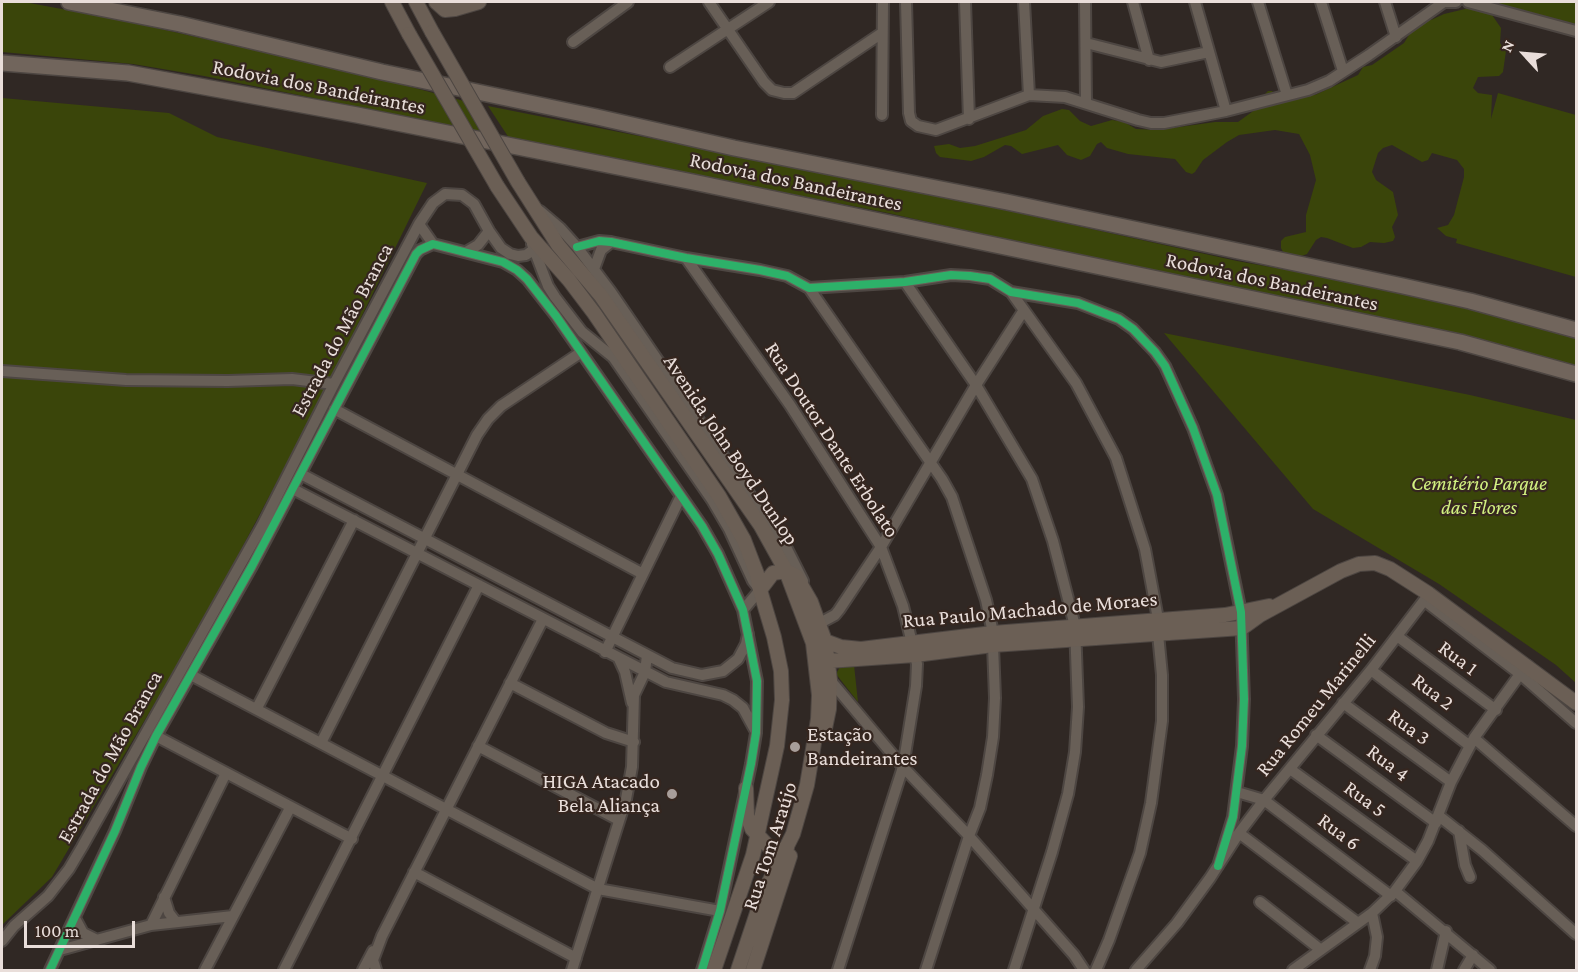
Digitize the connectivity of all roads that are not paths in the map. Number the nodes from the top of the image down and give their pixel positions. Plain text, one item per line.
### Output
1 (69, 2) edge
2 (392, 2) edge
3 (416, 2) edge
4 (478, 2) edge
5 (628, 2) edge
6 (709, 2) edge
7 (769, 2) edge
8 (883, 2) edge
9 (906, 2) edge
10 (965, 2) edge
11 (1024, 2) edge
12 (1084, 2) edge
13 (1133, 2) edge
14 (1195, 2) edge
15 (1258, 2) edge
16 (1321, 2) edge
17 (1385, 2) edge
18 (1444, 2) edge
19 (1455, 2) edge
20 (1468, 2) edge
21 (441, 6) edge
22 (728, 29) junction
23 (1576, 31) edge
24 (882, 33) junction
25 (1396, 37) junction
26 (573, 42) dead end
27 (1086, 43) junction
28 (1209, 52) junction
29 (1149, 60) junction
30 (2, 63) edge
31 (670, 67) dead end
32 (1342, 71) junction
33 (1029, 95) junction
34 (1287, 95) junction
35 (1086, 103) junction
36 (1226, 111) junction
37 (882, 115) dead end
38 (969, 119) junction
39 (531, 203) junction
40 (419, 224) junction
41 (489, 231) junction
42 (612, 242) junction
43 (433, 244) junction
44 (532, 244) junction
45 (577, 247) junction
46 (466, 252) junction
47 (686, 258) junction
48 (594, 269) junction
49 (904, 282) junction
50 (548, 286) junction
51 (809, 288) junction
52 (1011, 292) junction
53 (1024, 310) junction
54 (556, 316) junction
55 (1576, 330) edge
56 (580, 353) junction
57 (2, 371) edge
58 (1576, 374) edge
59 (334, 384) junction
60 (976, 385) junction
61 (334, 409) junction
62 (930, 463) junction
63 (301, 474) junction
64 (456, 474) junction
65 (293, 489) junction
66 (681, 496) junction
67 (694, 514) junction
68 (354, 520) junction
69 (666, 529) junction
70 (425, 538) junction
71 (881, 547) junction
72 (417, 554) junction
73 (786, 571) junction
74 (643, 574) junction
75 (479, 585) junction
76 (760, 590) junction
77 (1427, 598) junction
78 (811, 602) junction
79 (1283, 603) junction
80 (743, 610) junction
81 (1241, 612) junction
82 (543, 619) junction
83 (1158, 619) junction
84 (820, 623) junction
85 (219, 624) junction
86 (1242, 628) junction
87 (749, 631) junction
88 (1076, 633) junction
89 (1158, 634) junction
90 (613, 636) junction
91 (1397, 636) junction
92 (993, 639) junction
93 (825, 641) junction
94 (194, 647) junction
95 (913, 648) junction
96 (605, 652) junction
97 (647, 655) junction
98 (619, 659) junction
99 (828, 661) junction
100 (1371, 670) junction
101 (1524, 670) junction
102 (645, 672) junction
103 (190, 675) junction
104 (830, 680) junction
105 (510, 683) junction
106 (1343, 702) junction
107 (1576, 703) edge
108 (633, 706) junction
109 (257, 708) junction
110 (1496, 710) junction
111 (1576, 723) edge
112 (756, 733) junction
113 (1316, 735) junction
114 (156, 736) junction
115 (634, 742) junction
116 (1472, 742) junction
117 (321, 743) junction
118 (478, 746) junction
119 (903, 767) junction
120 (1290, 769) junction
121 (812, 771) junction
122 (226, 773) junction
123 (383, 777) junction
124 (1452, 782) junction
125 (746, 788) junction
126 (1237, 792) junction
127 (1264, 800) junction
128 (290, 808) junction
129 (446, 809) junction
130 (1233, 817) junction
131 (620, 820) junction
132 (1437, 820) junction
133 (1576, 826) edge
134 (797, 830) junction
135 (1459, 831) junction
136 (1239, 833) junction
137 (758, 836) junction
138 (969, 836) junction
139 (352, 839) junction
140 (787, 848) junction
141 (1417, 861) junction
142 (1218, 866) junction
143 (414, 872) junction
144 (1470, 877) dead end
145 (598, 889) junction
146 (1393, 893) junction
147 (164, 897) junction
148 (1260, 903) dead end
149 (1033, 910) junction
150 (720, 911) junction
151 (1372, 913) junction
152 (233, 916) junction
153 (75, 918) junction
154 (206, 919) junction
155 (176, 922) junction
156 (1358, 923) junction
157 (150, 925) junction
158 (1446, 932) junction
159 (1576, 934) edge
160 (382, 936) junction
161 (98, 940) junction
162 (2, 941) edge
163 (220, 942) junction
164 (298, 945) junction
165 (60, 950) junction
166 (1321, 950) junction
167 (1473, 955) junction
168 (576, 958) junction
169 (212, 959) junction
170 (1082, 967) edge
171 (50, 970) edge
172 (205, 970) edge
173 (210, 970) edge
174 (284, 970) edge
175 (292, 970) edge
176 (363, 970) edge
177 (376, 970) edge
178 (572, 970) edge
179 (702, 970) edge
180 (714, 970) edge
181 (738, 970) edge
182 (753, 970) edge
183 (838, 970) edge
184 (926, 970) edge
185 (1014, 970) edge
186 (1094, 970) edge
187 (1136, 970) edge
188 (1293, 970) edge
189 (1370, 970) edge
190 (1437, 970) edge
191 (1464, 970) edge
192 (1490, 970) edge

1 - 55 highway, Rodovia dos Bandeirantes
2 - 44 main road, Avenida John Boyd Dunlop, bridge
3 - 39 main road, Avenida John Boyd Dunlop, bridge
4 - 21 main road
5 - 26 street
6 - 22 street
7 - 22 street
8 - 24 street
9 - 38 street
10 - 38 street
11 - 33 street
12 - 27 street
13 - 29 street
14 - 28 street
15 - 34 street
16 - 32 street
17 - 25 street
18 - 19 street
18 - 25 street
20 - 23 street
22 - 24 street
22 - 31 street
24 - 37 street
25 - 32 street
27 - 29 street
27 - 35 street
28 - 29 street
28 - 36 street
30 - 58 highway, Rodovia dos Bandeirantes
32 - 34 street
33 - 35 street
33 - 38 street
34 - 36 street
35 - 36 street
39 - 45 street
39 - 73 main road, Avenida John Boyd Dunlop
40 - 41 street, Estrada do Mão Branca
40 - 43 street
40 - 59 street, Estrada do Mão Branca
41 - 44 street, Estrada do Mão Branca
41 - 46 street
42 - 45 street
42 - 47 street
42 - 48 street
43 - 46 street
43 - 61 street
44 - 50 street
44 - 76 main road, Avenida John Boyd Dunlop
45 - 48 street
46 - 54 street
47 - 51 street
47 - 71 street, Rua Doutor Dante Erbolato
48 - 78 street
49 - 51 street
49 - 52 street
49 - 60 street
50 - 54 street
50 - 76 street
51 - 62 street
52 - 53 street
52 - 81 street, Rua Romeu Marinelli
53 - 60 street
53 - 83 street
54 - 56 street
56 - 64 street
56 - 66 street
57 - 59 street
59 - 94 street, Estrada do Mão Branca
60 - 62 street
60 - 88 street
61 - 63 street
61 - 64 street
62 - 71 street
62 - 92 street
63 - 65 street
63 - 70 street
64 - 70 street
64 - 74 street
65 - 68 street
65 - 85 street
66 - 67 street
66 - 69 street
67 - 69 street
67 - 80 street
68 - 72 street
68 - 109 street
69 - 74 street
70 - 72 street
70 - 90 street
71 - 84 street
71 - 95 street, Rua Doutor Dante Erbolato
72 - 75 street
72 - 117 street
73 - 76 main road
73 - 78 main road
73 - 121 main road, Avenida John Boyd Dunlop
74 - 90 street
75 - 82 street
75 - 123 street
76 - 80 street
76 - 137 main road, Avenida John Boyd Dunlop
77 - 79 main road
77 - 91 street, Rua Romeu Marinelli
77 - 101 main road
78 - 84 main road
79 - 81 main road, Rua Paulo Machado de Moraes
79 - 86 main road
80 - 87 street
81 - 83 main road, Rua Paulo Machado de Moraes
81 - 86 street, Rua Romeu Marinelli
82 - 96 street
82 - 105 street
83 - 88 main road, Rua Paulo Machado de Moraes
84 - 93 main road
85 - 94 street
85 - 103 street
86 - 89 main road, Rua Paulo Machado de Moraes
86 - 126 street, Rua Romeu Marinelli
87 - 97 street
87 - 112 street
88 - 89 main road, Rua Paulo Machado de Moraes
88 - 92 main road, Rua Paulo Machado de Moraes
88 - 149 street
89 - 186 street
90 - 96 street
90 - 97 street
91 - 100 street, Rua Romeu Marinelli
91 - 110 street, Rua 1
92 - 95 main road, Rua Paulo Machado de Moraes
92 - 138 street
93 - 95 main road, Rua Paulo Machado de Moraes
93 - 99 main road
94 - 162 street, Estrada do Mão Branca
95 - 99 main road, Rua Paulo Machado de Moraes
95 - 119 street, Rua Doutor Dante Erbolato
96 - 98 street
97 - 102 street
98 - 102 street
98 - 108 street
99 - 104 main road, Rua Tom Araújo
100 - 106 street, Rua Romeu Marinelli
100 - 116 street, Rua 2
101 - 107 main road
101 - 110 street
101 - 111 street
102 - 108 street
102 - 112 street
103 - 109 street
103 - 114 street
104 - 119 street
104 - 121 main road, Rua Tom Araújo
105 - 115 street
105 - 118 street
106 - 113 street, Rua Romeu Marinelli
106 - 124 street, Rua 3
108 - 115 street
109 - 117 street
110 - 116 street
112 - 125 street
113 - 120 street, Rua Romeu Marinelli
113 - 132 street, Rua 4
114 - 122 street
114 - 153 street
115 - 131 street
116 - 124 street
116 - 133 street, Rua 2
117 - 123 street
118 - 129 street
118 - 131 street
119 - 138 street
119 - 183 street, Rua Doutor Dante Erbolato
120 - 127 street, Rua Romeu Marinelli
120 - 141 street, Rua 5
121 - 134 main road, Rua Tom Araújo
122 - 128 street
122 - 147 street
123 - 129 street
123 - 139 street
124 - 132 street
125 - 137 main road
125 - 150 street
126 - 127 street
126 - 130 street, Rua Romeu Marinelli
127 - 136 street, Rua Romeu Marinelli
127 - 146 street, Rua 6
128 - 139 street
128 - 152 street
129 - 143 street
129 - 145 street
130 - 136 street, Rua Romeu Marinelli
130 - 142 street, Rua Romeu Marinelli
131 - 145 street
132 - 135 street, Rua 4
132 - 141 street
134 - 140 main road
134 - 182 main road, Rua Tom Araújo
135 - 144 street
135 - 159 street, Rua 4
136 - 142 street, Rua Romeu Marinelli
136 - 156 street
137 - 140 main road
137 - 180 main road, Avenida John Boyd Dunlop
138 - 149 street
138 - 184 street
139 - 164 street
140 - 181 main road
141 - 146 street
142 - 187 street, Rua Romeu Marinelli
143 - 160 street
143 - 168 street
145 - 150 street
145 - 168 street
146 - 151 street
146 - 158 street, Rua 6
147 - 155 street
147 - 157 street
148 - 166 street
149 - 170 street
149 - 185 street
150 - 179 street
151 - 156 street
151 - 189 street
152 - 154 street
152 - 163 street
153 - 161 street
153 - 165 street
154 - 155 street
154 - 163 street
155 - 157 street
156 - 166 street
157 - 161 street
158 - 167 street, Rua 6
158 - 190 street
160 - 176 street
160 - 177 street
161 - 165 street
163 - 169 street
164 - 174 street
164 - 175 street
165 - 171 street
166 - 188 street
167 - 191 street
167 - 192 street, Rua 6
168 - 178 street
169 - 172 street
169 - 173 street
170 - 186 street

